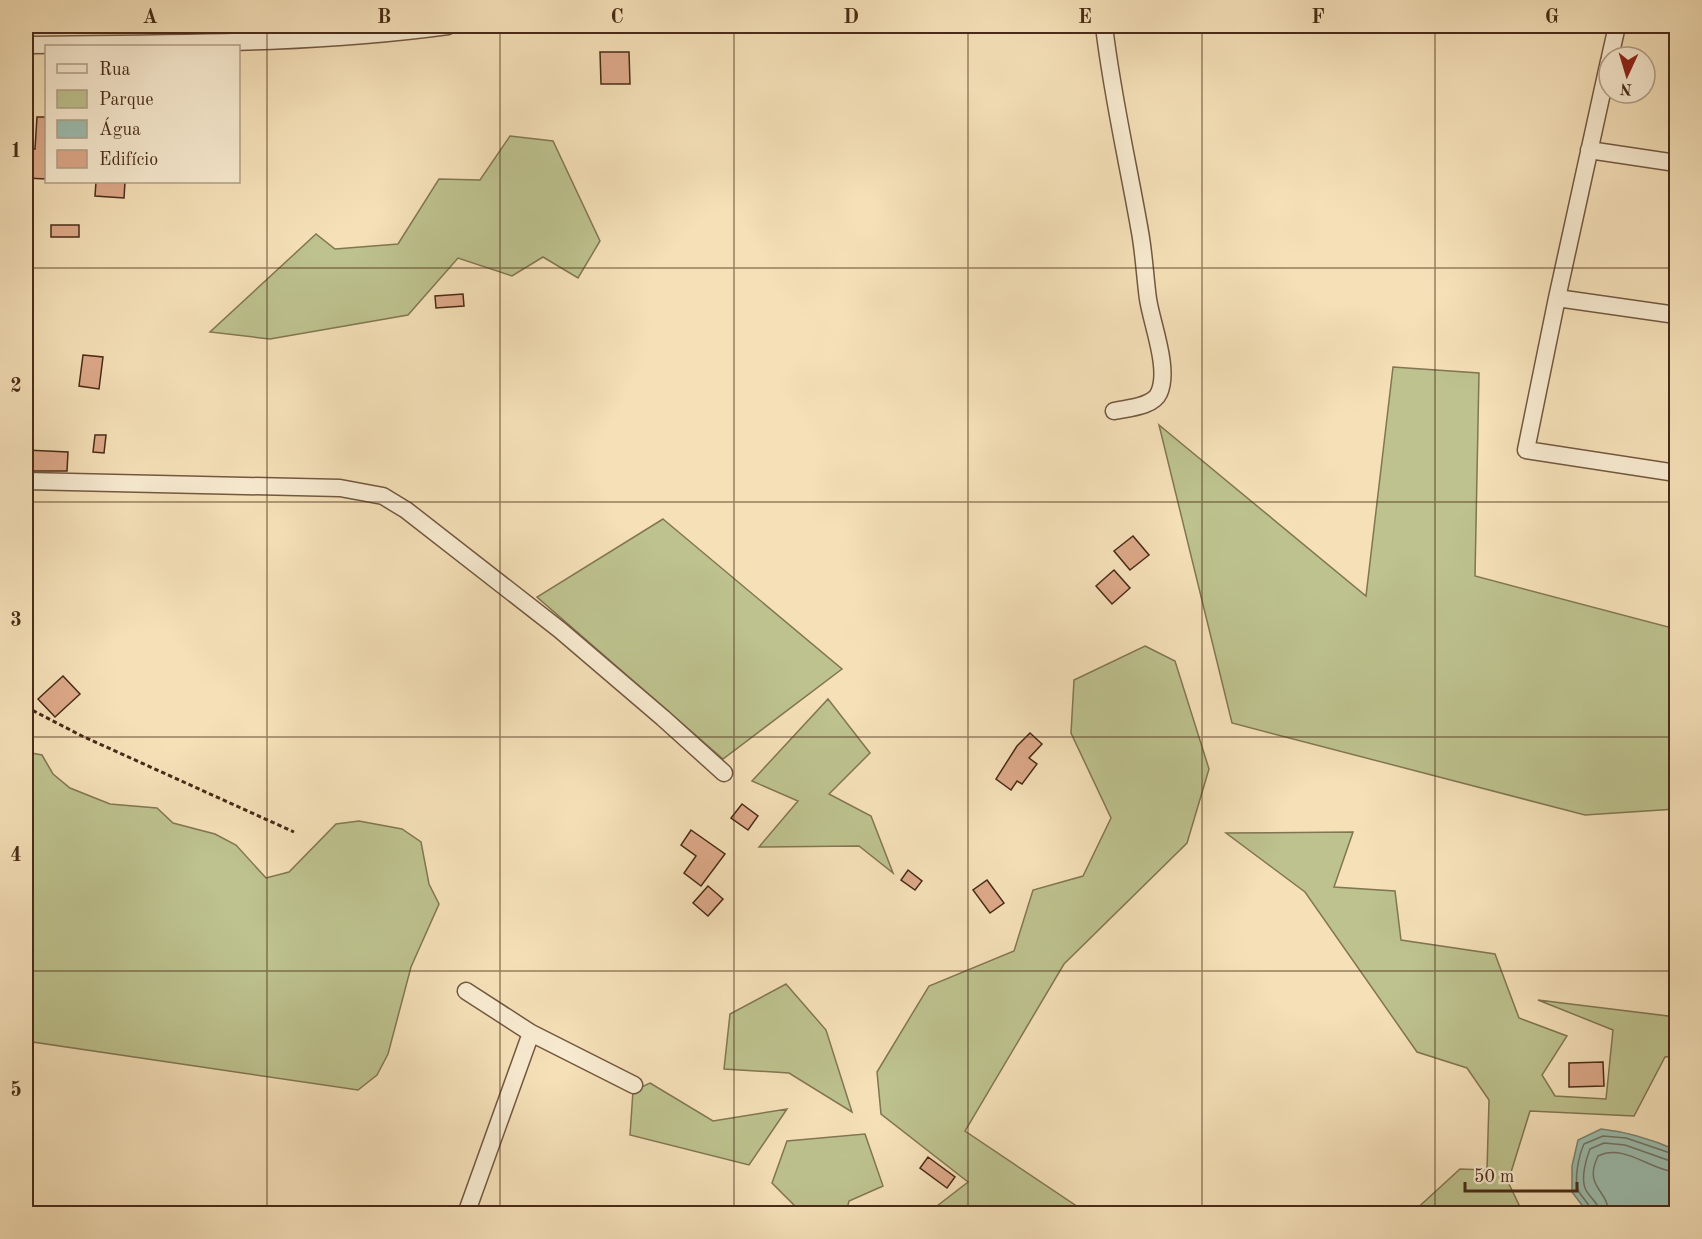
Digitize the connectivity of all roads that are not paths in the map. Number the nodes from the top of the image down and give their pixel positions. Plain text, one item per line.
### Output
1 (448, 26) edge
2 (1104, 26) edge
3 (1617, 26) edge
4 (403, 28) edge
5 (26, 45) edge
6 (1613, 45) edge
7 (1599, 105) edge
8 (1589, 150) junction
9 (1677, 163) edge
10 (1557, 298) junction
11 (1677, 315) edge
12 (1114, 411) dead end
13 (1677, 473) edge
14 (26, 481) edge
15 (723, 773) dead end
16 (466, 992) dead end
17 (531, 1033) junction
18 (634, 1085) dead end
19 (466, 1214) edge

1 - 4 street
2 - 12 street
3 - 6 street
4 - 5 street
7 - 8 street
8 - 9 street
8 - 10 street
10 - 11 street
10 - 13 street
14 - 15 street
16 - 17 street
17 - 18 street
17 - 19 street

